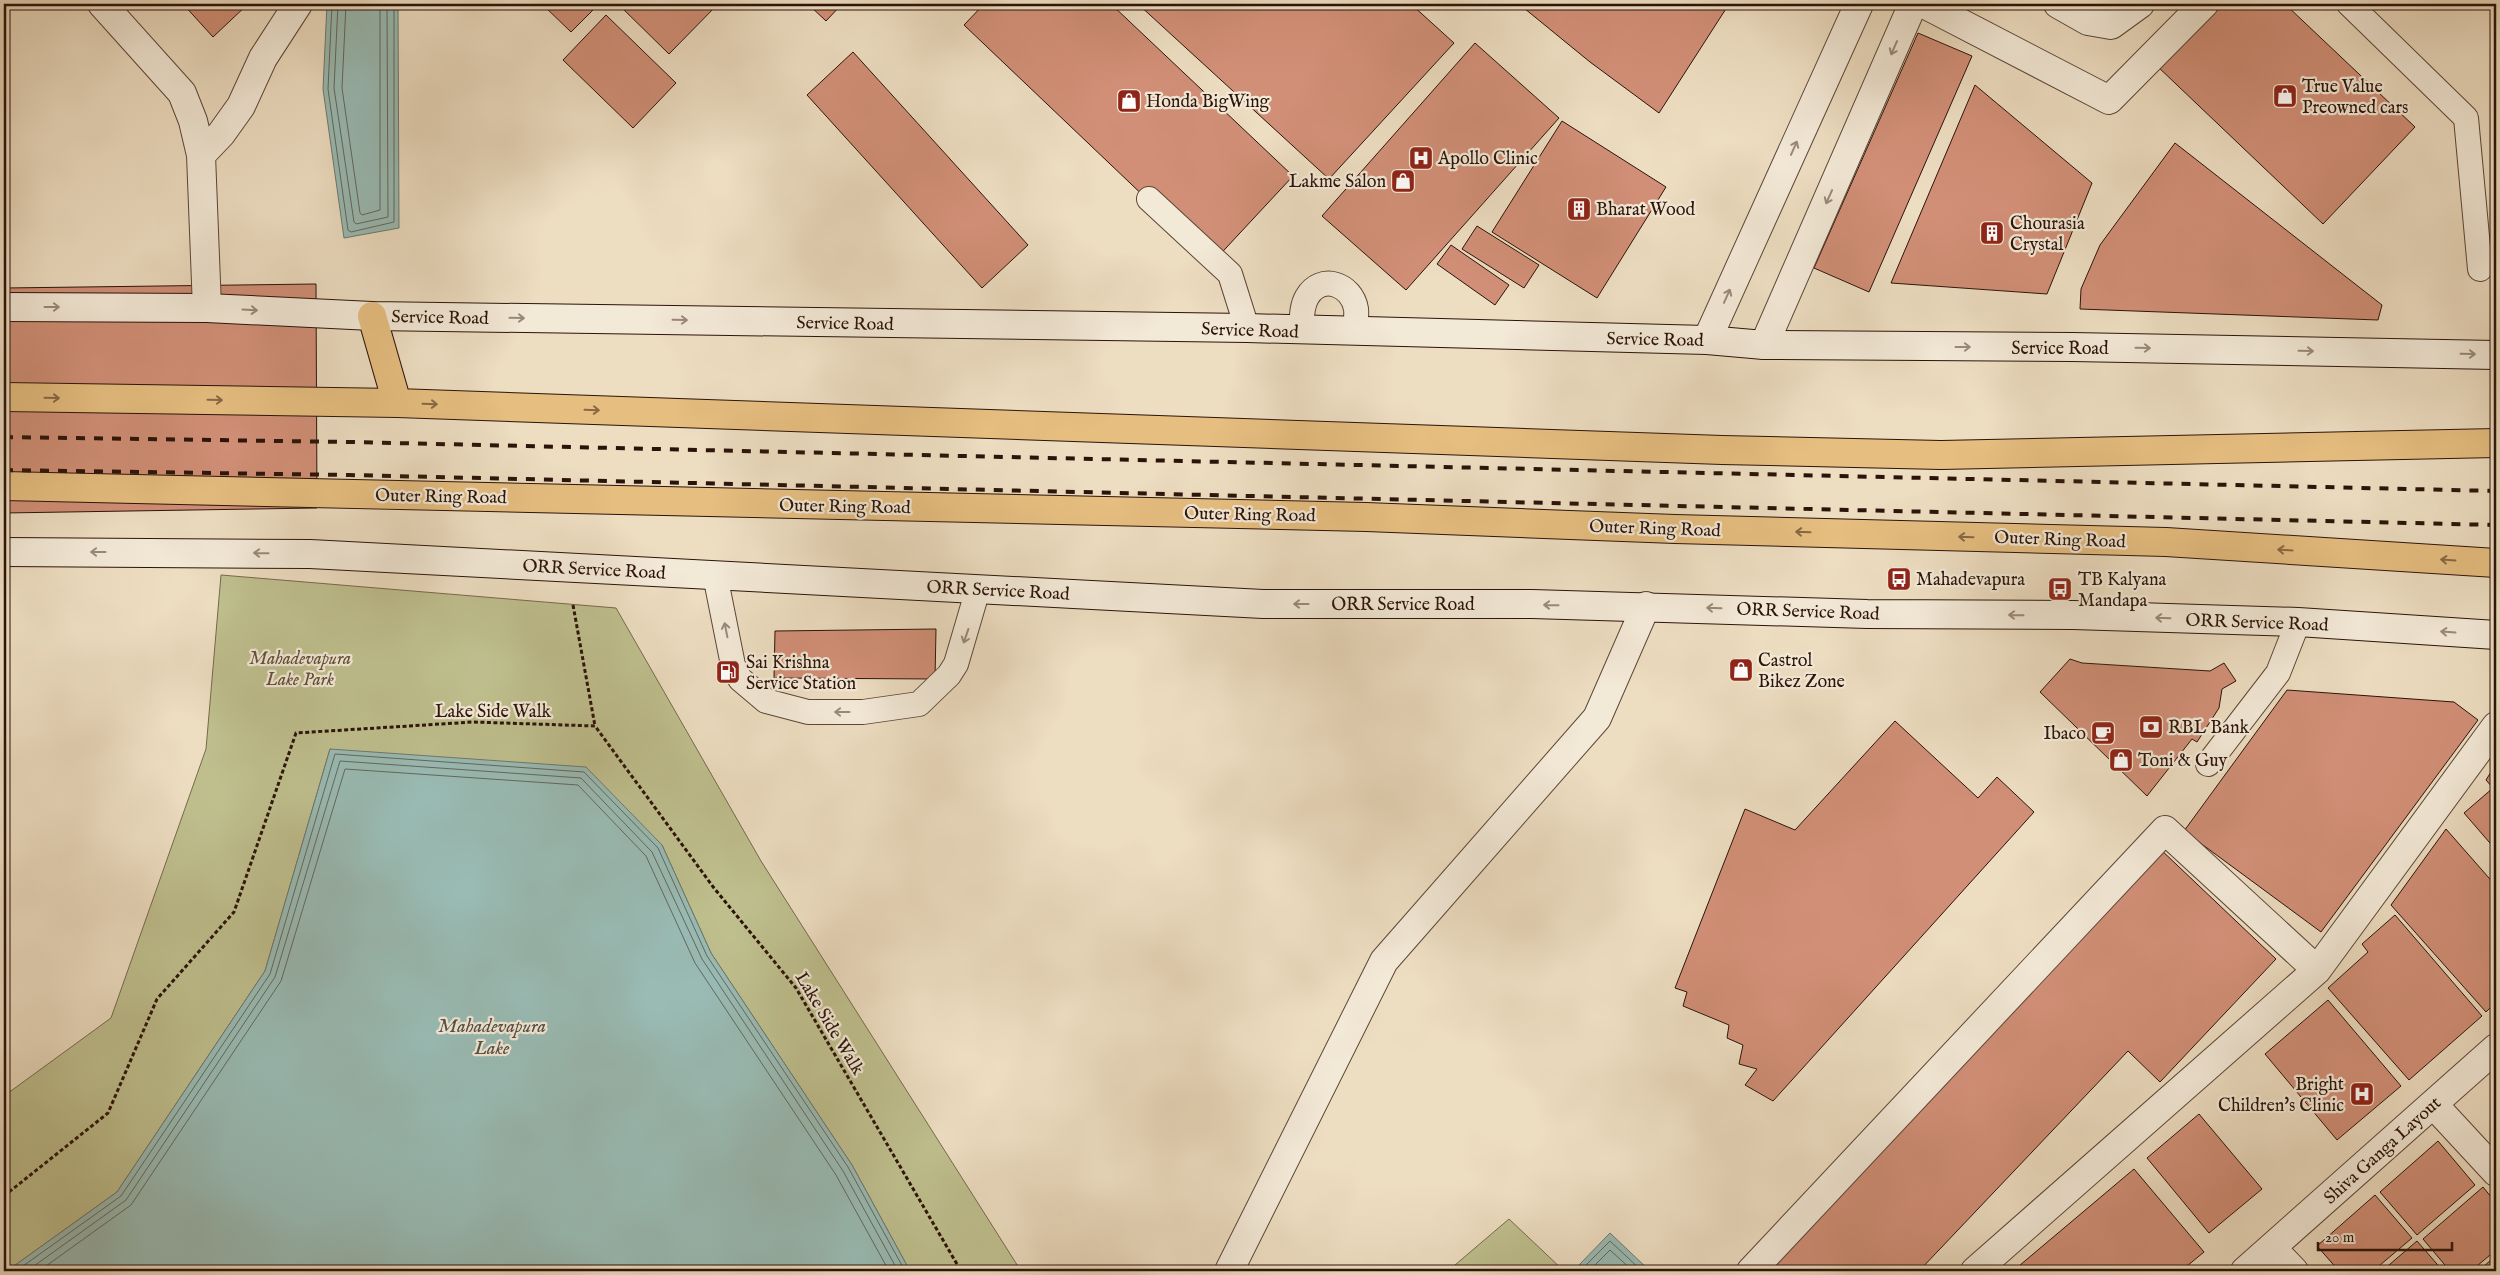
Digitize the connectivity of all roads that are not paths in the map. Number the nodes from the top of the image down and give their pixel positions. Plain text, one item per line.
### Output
1 (102, 4) edge
2 (298, 4) edge
3 (1859, 4) edge
4 (1913, 4) edge
5 (1924, 4) edge
6 (2058, 4) edge
7 (2140, 4) edge
8 (2204, 4) edge
9 (2349, 4) edge
10 (201, 155) junction
11 (1148, 199) dead end
12 (2480, 270) dead end
13 (4, 307) edge
14 (207, 308) junction
15 (372, 316) junction
16 (1247, 328) junction
17 (1301, 331) junction
18 (1355, 332) junction
19 (1707, 340) junction
20 (1764, 345) junction
21 (2496, 355) edge
22 (4, 397) edge
23 (397, 403) junction
24 (2496, 443) edge
25 (4, 486) edge
26 (4, 552) edge
27 (2496, 563) edge
28 (715, 575) junction
29 (978, 589) junction
30 (1646, 606) junction
31 (2298, 622) junction
32 (2496, 635) edge
33 (2496, 726) edge
34 (2208, 764) dead end
35 (2317, 970) junction
36 (2496, 1048) edge
37 (2433, 1104) junction
38 (2496, 1172) edge
39 (2272, 1248) junction
40 (1229, 1271) edge
41 (1751, 1271) edge
42 (1975, 1271) edge
43 (2246, 1271) edge
44 (2294, 1271) edge

1 - 10 street
2 - 10 street
19 -> 3 street
4 -> 20 street
5 - 8 street
6 - 7 street
9 - 12 lane
10 - 14 street
11 - 16 lane
13 -> 14 street, Service Road
14 -> 15 street, Service Road
15 -> 16 street, Service Road
15 - 23 highway
16 - 17 street, Service Road
17 - 18 street, Service Road
17 - 18 lane
18 - 19 street, Service Road
19 - 20 street, Service Road
20 -> 21 street, Service Road
22 -> 23 highway
23 -> 24 highway
27 -> 25 highway, Outer Ring Road
28 -> 26 street, ORR Service Road
28 - 29 street, ORR Service Road
29 -> 28 lane
30 -> 29 street, ORR Service Road
31 -> 30 street, ORR Service Road
30 - 40 street
32 -> 31 street, ORR Service Road
31 - 34 lane
33 - 35 street
35 - 41 street
35 - 42 street
36 - 37 street, Shiva Ganga Layout
37 - 38 street
37 - 39 street, Shiva Ganga Layout
39 - 43 street, Shiva Ganga Layout
39 - 44 street

